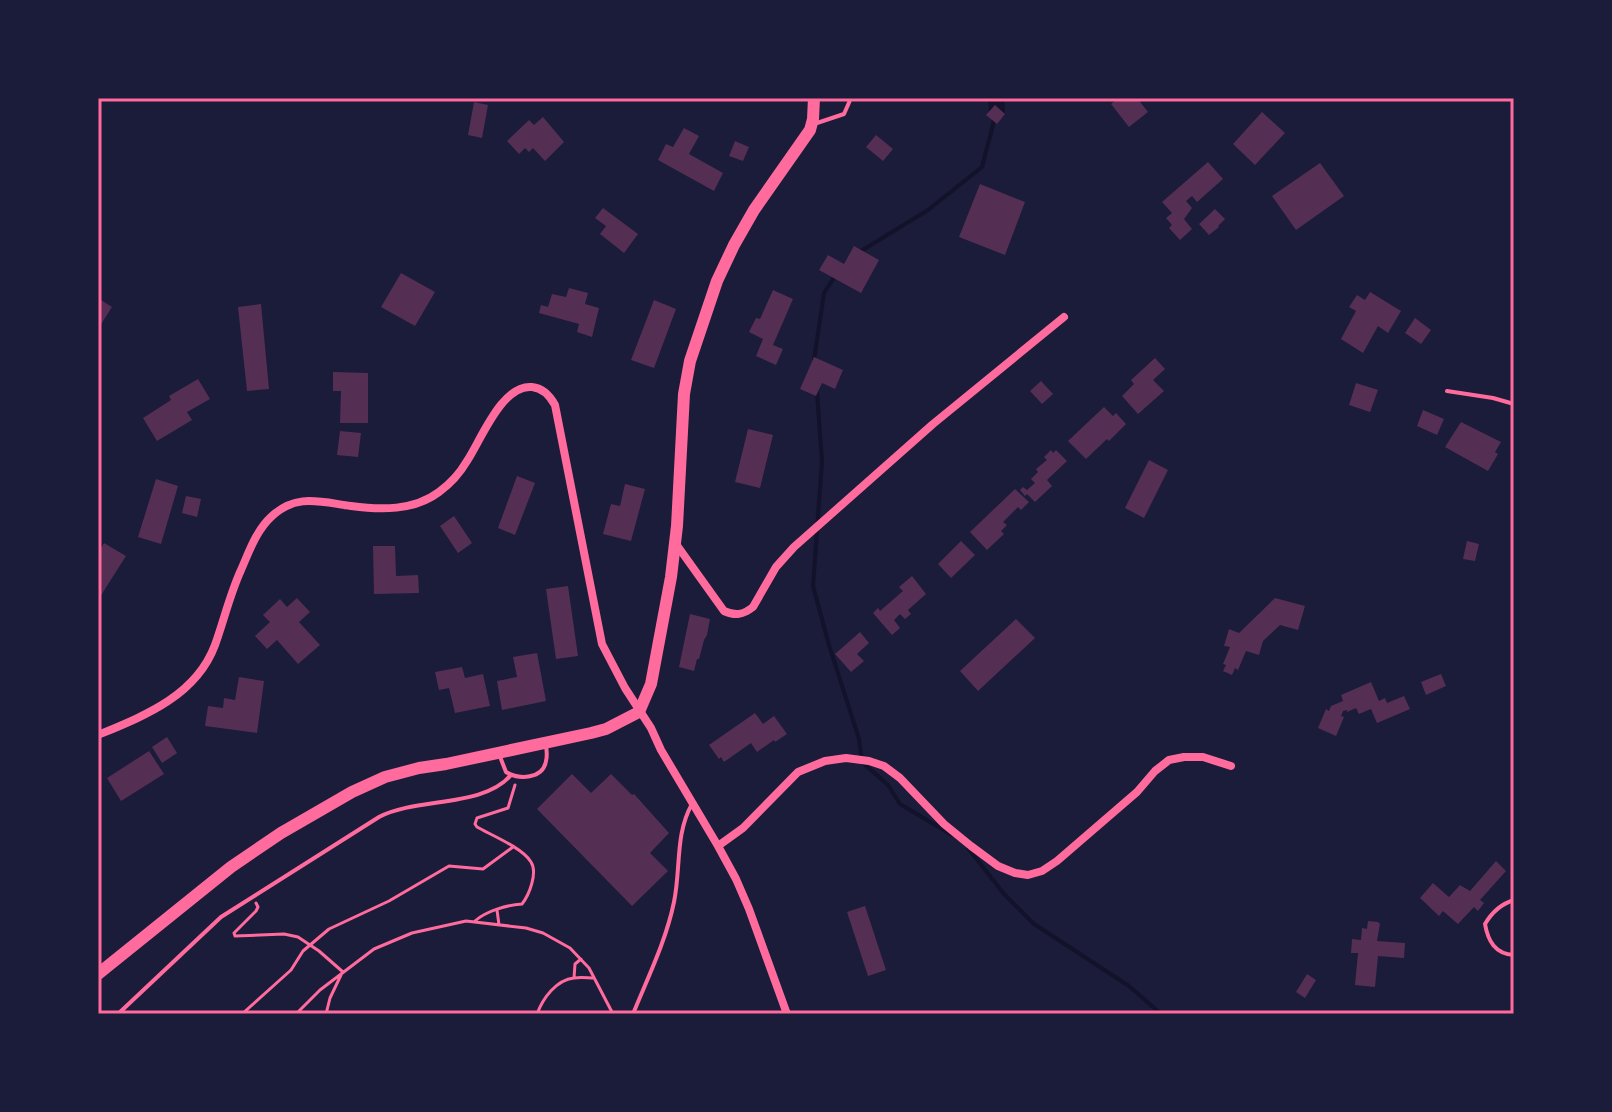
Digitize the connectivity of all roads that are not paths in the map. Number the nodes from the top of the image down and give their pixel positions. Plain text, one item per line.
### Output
1 (814, 98) edge
2 (851, 98) edge
3 (812, 125) junction
4 (1064, 317) dead end
5 (1447, 391) dead end
6 (1514, 404) edge
7 (675, 543) junction
8 (639, 712) junction
9 (98, 735) edge
10 (546, 742) junction
11 (499, 752) junction
12 (1231, 766) dead end
13 (514, 776) junction
14 (692, 804) junction
15 (718, 846) junction
16 (1514, 900) edge
17 (1514, 955) edge
18 (98, 974) edge
19 (118, 1014) edge
20 (633, 1014) edge
21 (787, 1014) edge

1 - 3 main road
2 - 3 lane
3 - 7 main road
4 - 7 street
5 - 6 lane
7 - 8 main road
8 - 9 street
8 - 10 main road
8 - 14 street
10 - 11 main road
10 - 13 lane
11 - 13 lane
11 - 18 main road
12 - 15 street
13 - 19 lane
14 - 15 street
14 - 20 lane
15 - 21 street
16 - 17 lane

